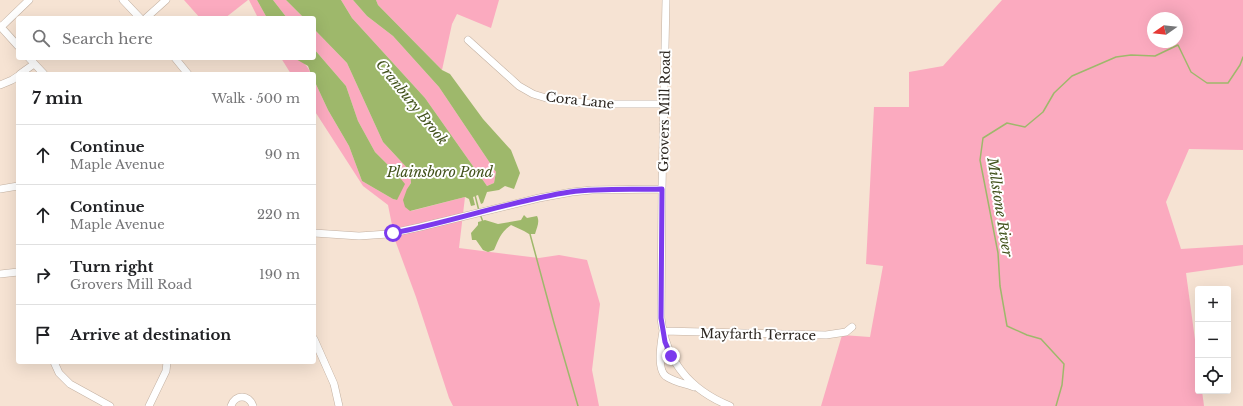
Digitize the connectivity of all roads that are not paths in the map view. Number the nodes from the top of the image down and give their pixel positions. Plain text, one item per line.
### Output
1 (29, 0) edge
2 (123, 0) edge
3 (166, 0) edge
4 (666, 0) edge
5 (138, 16) edge
6 (148, 16) edge
7 (0, 26) edge
8 (468, 40) dead end
9 (16, 44) edge
10 (177, 60) edge
11 (32, 61) edge
12 (22, 72) edge
13 (42, 72) edge
14 (186, 72) edge
15 (16, 77) edge
16 (0, 85) edge
17 (664, 104) junction
18 (16, 186) edge
19 (0, 189) edge
20 (662, 189) junction
21 (316, 233) edge
22 (16, 272) edge
23 (0, 274) edge
24 (852, 327) dead end
25 (663, 331) junction
26 (316, 344) edge
27 (55, 364) edge
28 (167, 364) edge
29 (696, 388) junction
30 (110, 406) edge
31 (149, 406) edge
32 (231, 406) edge
33 (253, 406) edge
34 (339, 406) edge
35 (730, 406) edge

1 - 7 street
2 - 5 street
3 - 6 street
4 - 17 street, Grovers Mill Road
7 - 9 street
8 - 17 street, Cora Lane
10 - 14 street
11 - 12 street
11 - 13 street
15 - 16 street
17 - 20 street, Grovers Mill Road
18 - 19 street
20 - 21 street
20 - 25 street, Grovers Mill Road
22 - 23 street
24 - 25 street, Mayfarth Terrace
25 - 29 street, Grovers Mill Road
25 - 29 street
26 - 34 street
27 - 30 street
28 - 31 street
29 - 35 street, Grovers Mill Road
32 - 33 street

